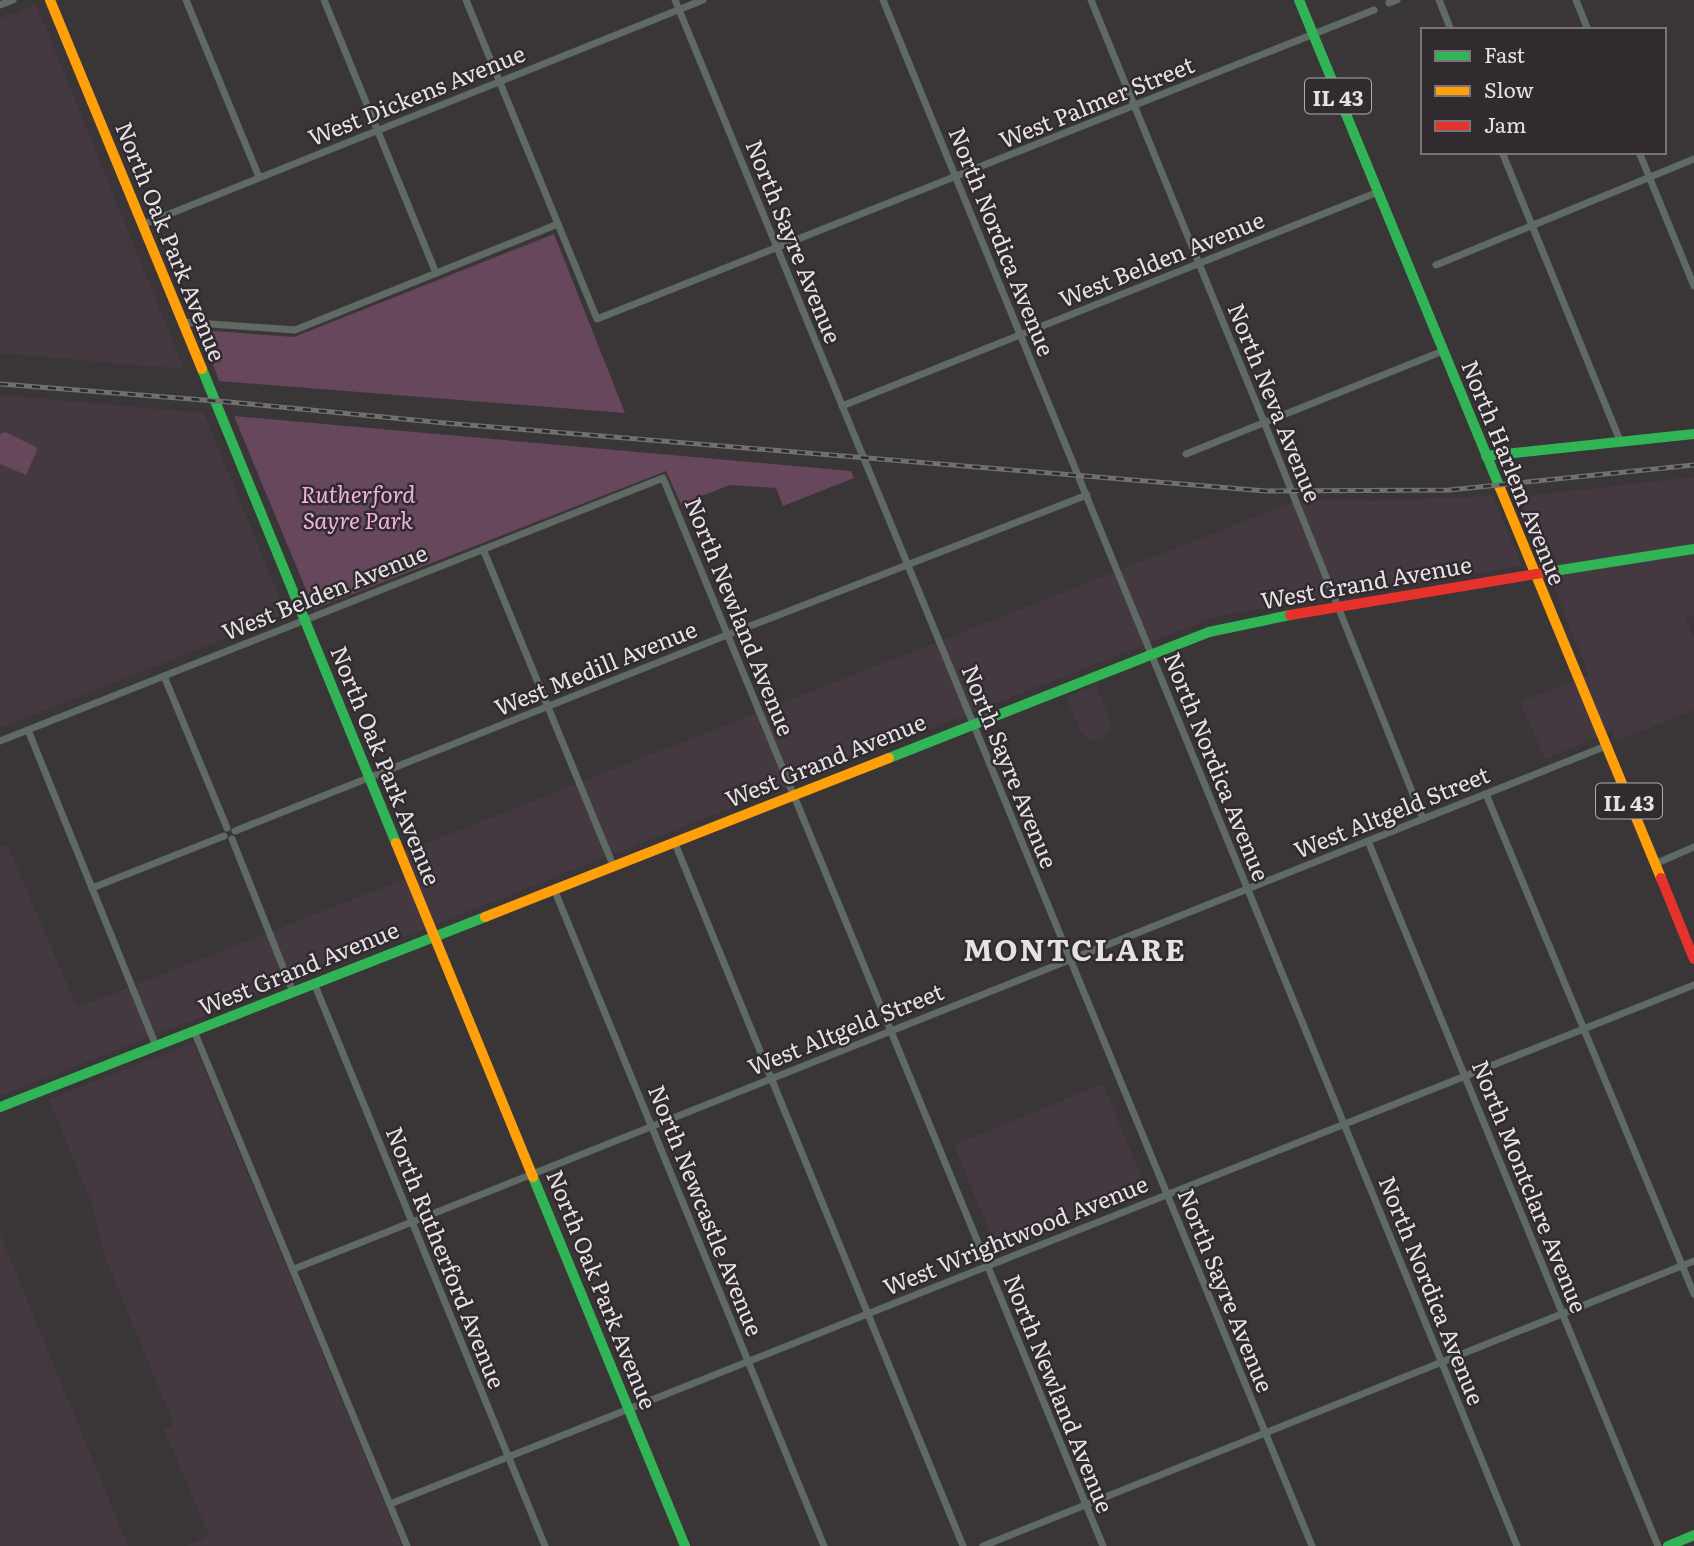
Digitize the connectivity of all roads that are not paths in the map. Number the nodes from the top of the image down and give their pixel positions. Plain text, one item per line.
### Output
1 (13, 0) edge
2 (50, 0) edge
3 (186, 0) edge
4 (324, 0) edge
5 (466, 0) edge
6 (675, 0) edge
7 (703, 0) edge
8 (883, 0) edge
9 (1091, 0) edge
10 (1298, 0) edge
11 (1439, 0) edge
12 (1576, 0) edge
13 (0, 5) edge
14 (679, 10) junction
15 (1374, 10) dead end
16 (1450, 28) edge
17 (1587, 28) edge
18 (1313, 35) junction
19 (499, 81) junction
20 (1134, 106) junction
21 (377, 130) junction
22 (1503, 154) edge
23 (1640, 154) edge
24 (1694, 159) edge
25 (260, 177) junction
26 (956, 177) junction
27 (1649, 177) junction
28 (1378, 192) junction
29 (558, 224) junction
30 (142, 225) junction
31 (1532, 225) junction
32 (777, 248) junction
33 (1199, 264) junction
34 (1436, 265) dead end
35 (436, 273) junction
36 (1694, 286) edge
37 (183, 322) junction
38 (1021, 335) junction
39 (1443, 351) junction
40 (842, 406) junction
41 (1264, 422) junction
42 (1694, 434) edge
43 (1621, 443) junction
44 (1186, 454) dead end
45 (1486, 456) junction
46 (663, 478) joint
47 (1087, 495) junction
48 (483, 549) junction
49 (1694, 549) edge
50 (908, 564) junction
51 (1535, 574) junction
52 (1337, 606) junction
53 (305, 620) junction
54 (727, 635) junction
55 (1151, 653) junction
56 (164, 676) junction
57 (548, 707) junction
58 (973, 723) junction
59 (28, 730) junction
60 (0, 741) edge
61 (1606, 746) junction
62 (369, 777) junction
63 (793, 794) junction
64 (1486, 794) junction
65 (1423, 819) junction
66 (225, 832) junction
67 (234, 835) junction
68 (674, 841) junction
69 (1368, 841) junction
70 (1694, 847) edge
71 (1654, 863) junction
72 (613, 865) junction
73 (92, 888) junction
74 (554, 889) junction
75 (1248, 889) junction
76 (435, 936) junction
77 (1694, 959) edge
78 (1070, 960) junction
79 (314, 983) junction
80 (1694, 985) edge
81 (293, 992) junction
82 (1584, 1028) junction
83 (194, 1031) junction
84 (891, 1031) junction
85 (156, 1046) junction
86 (1464, 1076) junction
87 (771, 1079) junction
88 (0, 1107) edge
89 (1344, 1124) junction
90 (652, 1126) junction
91 (532, 1174) junction
92 (1167, 1194) junction
93 (412, 1222) junction
94 (1694, 1261) edge
95 (987, 1266) junction
96 (1683, 1266) junction
97 (294, 1269) junction
98 (1694, 1294) edge
99 (868, 1314) junction
100 (1562, 1314) junction
101 (748, 1361) junction
102 (1442, 1362) junction
103 (629, 1409) junction
104 (1265, 1433) junction
105 (508, 1456) junction
106 (390, 1504) junction
107 (1086, 1505) junction
108 (1694, 1535) edge
109 (407, 1546) edge
110 (545, 1546) edge
111 (685, 1546) edge
112 (824, 1546) edge
113 (963, 1546) edge
114 (984, 1546) edge
115 (1103, 1546) edge
116 (1312, 1546) edge
117 (1517, 1546) edge
118 (1658, 1546) edge
119 (1668, 1546) edge

1 - 13 street
2 - 30 main road, North Oak Park Avenue
3 - 25 street
4 - 21 street
5 - 19 street
6 - 14 street, North Sayre Avenue
7 - 14 street, West Dickens Avenue
8 - 26 street, North Nordica Avenue
9 - 20 street, North Neva Avenue
10 - 18 main road, North Harlem Avenue / IL 43
11 - 16 street
12 - 17 street
14 - 19 street, West Dickens Avenue
14 - 32 street, North Sayre Avenue
15 - 18 street, West Palmer Street
18 - 20 street, West Palmer Street
18 - 28 main road, North Harlem Avenue / IL 43
19 - 21 street, West Dickens Avenue
19 - 29 street
20 - 26 street, West Palmer Street
20 - 33 street, North Neva Avenue
21 - 25 street, West Dickens Avenue
21 - 35 street
22 - 31 street
23 - 27 street
24 - 27 street
25 - 30 street, West Dickens Avenue
26 - 32 street, West Palmer Street
26 - 38 street, North Nordica Avenue
27 - 31 street
27 - 36 street
28 - 33 street, West Belden Avenue
28 - 39 main road, North Harlem Avenue / IL 43
29 - 32 street, West Palmer Street
29 - 35 street
30 - 37 main road, North Oak Park Avenue
31 - 34 street
31 - 43 street
32 - 40 street, North Sayre Avenue
33 - 38 street, West Belden Avenue
33 - 41 street, North Neva Avenue
35 - 37 street
37 - 53 main road, North Oak Park Avenue
38 - 40 street, West Belden Avenue
38 - 47 street, North Nordica Avenue
39 - 41 street
39 - 45 main road, North Harlem Avenue / IL 43
40 - 50 street, North Sayre Avenue
41 - 44 street
41 - 52 street, North Neva Avenue
42 - 43 main road
43 - 45 main road
45 - 51 main road, North Harlem Avenue / IL 43
46 - 48 street, West Belden Avenue
46 - 54 street, North Newland Avenue
47 - 50 street, West Medill Avenue
47 - 55 street, North Nordica Avenue
48 - 53 street, West Belden Avenue
48 - 57 street
49 - 51 main road, West Grand Avenue
50 - 54 street, West Medill Avenue
50 - 58 street, North Sayre Avenue
51 - 52 main road, West Grand Avenue
51 - 61 main road, North Harlem Avenue / IL 43
52 - 55 main road, West Grand Avenue
52 - 65 street, North Neva Avenue
53 - 56 street, West Belden Avenue
53 - 62 main road, North Oak Park Avenue
54 - 57 street, West Medill Avenue
54 - 63 street, North Newland Avenue
55 - 58 main road, West Grand Avenue
55 - 75 street, North Nordica Avenue
56 - 59 street, West Belden Avenue
56 - 66 street
57 - 62 street, West Medill Avenue
57 - 72 street
58 - 63 main road, West Grand Avenue
58 - 78 street, North Sayre Avenue
59 - 60 street, West Belden Avenue
59 - 73 street
61 - 64 street, West Altgeld Street
61 - 71 main road, North Harlem Avenue / IL 43
62 - 67 street, West Medill Avenue
62 - 76 main road, North Oak Park Avenue
63 - 68 main road, West Grand Avenue
63 - 84 street, North Newland Avenue
64 - 65 street, West Altgeld Street
64 - 82 street
65 - 69 street, West Altgeld Street
66 - 67 street
66 - 73 street
67 - 81 street
68 - 72 main road, West Grand Avenue
68 - 87 street
69 - 75 street, West Altgeld Street
69 - 86 street, North Montclare Avenue
70 - 71 street
71 - 77 main road, North Harlem Avenue / IL 43
72 - 74 main road, West Grand Avenue
73 - 85 street
74 - 76 main road, West Grand Avenue
74 - 90 street, North Newcastle Avenue
75 - 78 street, West Altgeld Street
75 - 89 street, North Nordica Avenue
76 - 79 main road, West Grand Avenue
76 - 91 main road, North Oak Park Avenue
78 - 84 street, West Altgeld Street
78 - 92 street, North Sayre Avenue
79 - 81 main road, West Grand Avenue
79 - 93 street, North Rutherford Avenue
80 - 82 street, West Wrightwood Avenue
81 - 83 main road, West Grand Avenue
82 - 86 street, West Wrightwood Avenue
82 - 96 street
83 - 85 main road, West Grand Avenue
83 - 97 street
84 - 87 street, West Altgeld Street
84 - 95 street, North Newland Avenue
85 - 88 main road, West Grand Avenue
86 - 89 street, West Wrightwood Avenue
86 - 100 street, North Montclare Avenue
87 - 90 street, West Altgeld Street
87 - 99 street
89 - 92 street, West Wrightwood Avenue
89 - 102 street, North Nordica Avenue
90 - 91 street, West Altgeld Street
90 - 101 street, North Newcastle Avenue
91 - 93 street, West Altgeld Street
91 - 103 main road, North Oak Park Avenue
92 - 95 street, West Wrightwood Avenue
92 - 104 street, North Sayre Avenue
93 - 97 street, West Altgeld Street
93 - 105 street, North Rutherford Avenue
94 - 96 street
95 - 99 street, West Wrightwood Avenue
95 - 107 street, North Newland Avenue
96 - 98 street
96 - 100 street
97 - 106 street
99 - 101 street, West Wrightwood Avenue
99 - 113 street
100 - 102 street
100 - 118 street, North Montclare Avenue
101 - 103 street, West Wrightwood Avenue
101 - 112 street, North Newcastle Avenue
102 - 104 street
102 - 117 street, North Nordica Avenue
103 - 105 street, West Wrightwood Avenue
103 - 111 main road, North Oak Park Avenue
104 - 107 street
104 - 116 street, North Sayre Avenue
105 - 106 street, West Wrightwood Avenue
105 - 110 street, North Rutherford Avenue
106 - 109 street
107 - 114 street
107 - 115 street, North Newland Avenue
108 - 119 main road

